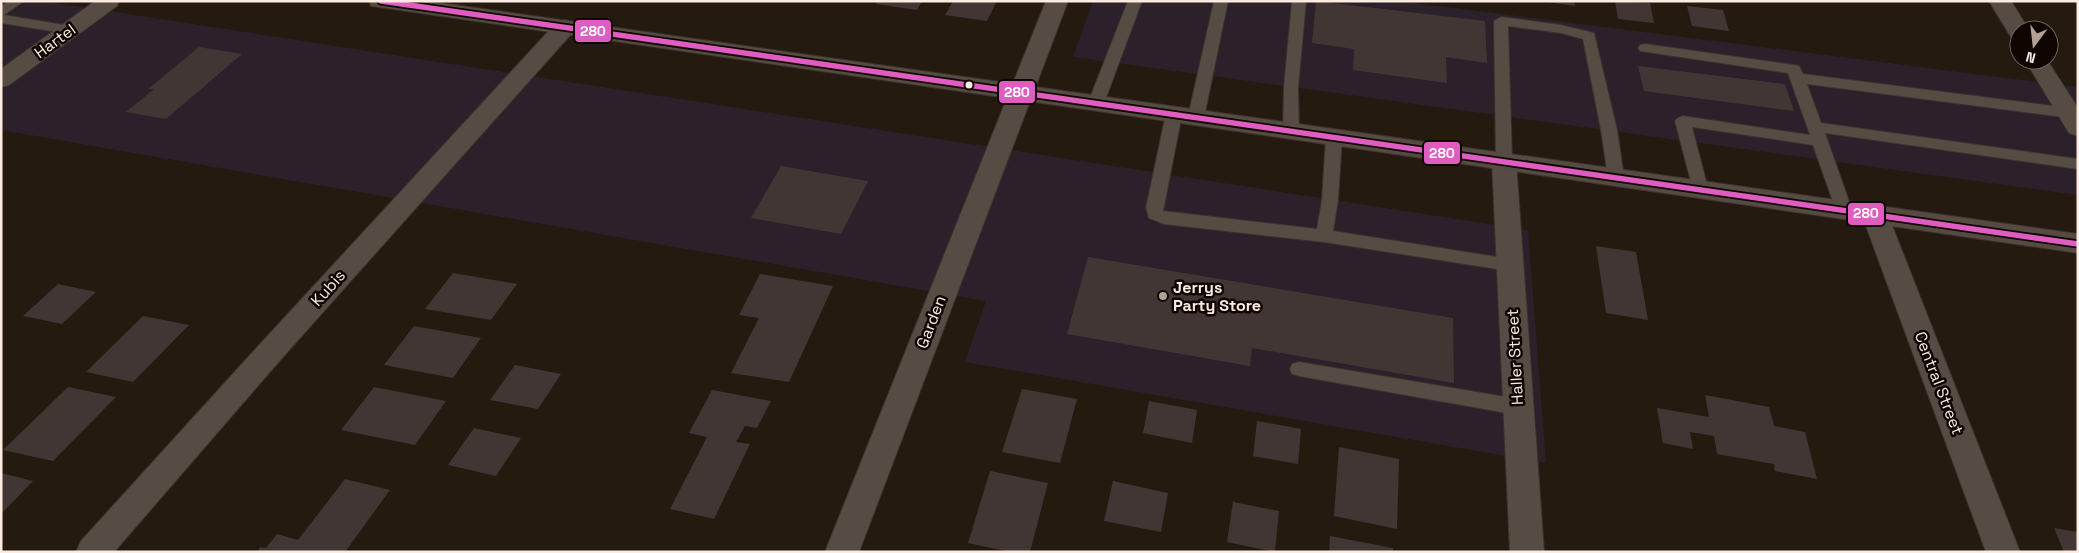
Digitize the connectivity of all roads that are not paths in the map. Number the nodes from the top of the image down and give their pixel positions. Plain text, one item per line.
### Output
1 (17, 1) edge
2 (109, 1) edge
3 (379, 1) edge
4 (1057, 1) edge
5 (1136, 1) edge
6 (1221, 1) edge
7 (1299, 1) edge
8 (2000, 1) edge
9 (1, 12) edge
10 (1, 19) edge
11 (2012, 20) edge
12 (565, 27) junction
13 (70, 30) junction
14 (1645, 48) dead end
15 (2043, 70) edge
16 (1797, 78) junction
17 (1, 80) edge
18 (1020, 92) junction
19 (1096, 103) junction
20 (1185, 115) junction
21 (2075, 118) edge
22 (1291, 131) junction
23 (1817, 134) junction
24 (1334, 137) junction
25 (1504, 161) junction
26 (2078, 164) edge
27 (1616, 178) junction
28 (1700, 190) junction
29 (1844, 210) junction
30 (1875, 215) junction
31 (1324, 236) junction
32 (2078, 244) edge
33 (1510, 266) junction
34 (1299, 369) dead end
35 (1518, 407) junction
36 (93, 552) edge
37 (842, 552) edge
38 (1527, 552) edge
39 (2003, 552) edge

1 - 9 lane
2 - 13 street, Hartel
3 - 12 main road
4 - 18 street, Garden
5 - 19 lane
6 - 20 lane
7 - 22 lane
8 - 11 street
10 - 13 lane
12 - 18 main road
12 - 36 street, Kubis
13 - 17 street, Hartel
14 - 16 lane
15 - 21 street
16 - 21 lane
16 - 23 lane
18 - 19 main road
18 - 37 street, Garden
19 - 20 main road
20 - 22 main road
20 - 31 lane
22 - 24 main road
23 - 26 lane
23 - 28 lane
23 - 29 lane
24 - 25 main road
24 - 31 lane
25 - 27 main road
25 - 27 lane
25 - 33 street, Haller Street
27 - 28 main road
28 - 29 main road
29 - 30 main road
30 - 32 main road
30 - 39 street, Central Street
31 - 33 lane
33 - 35 street, Haller Street
34 - 35 lane
35 - 38 street, Haller Street

